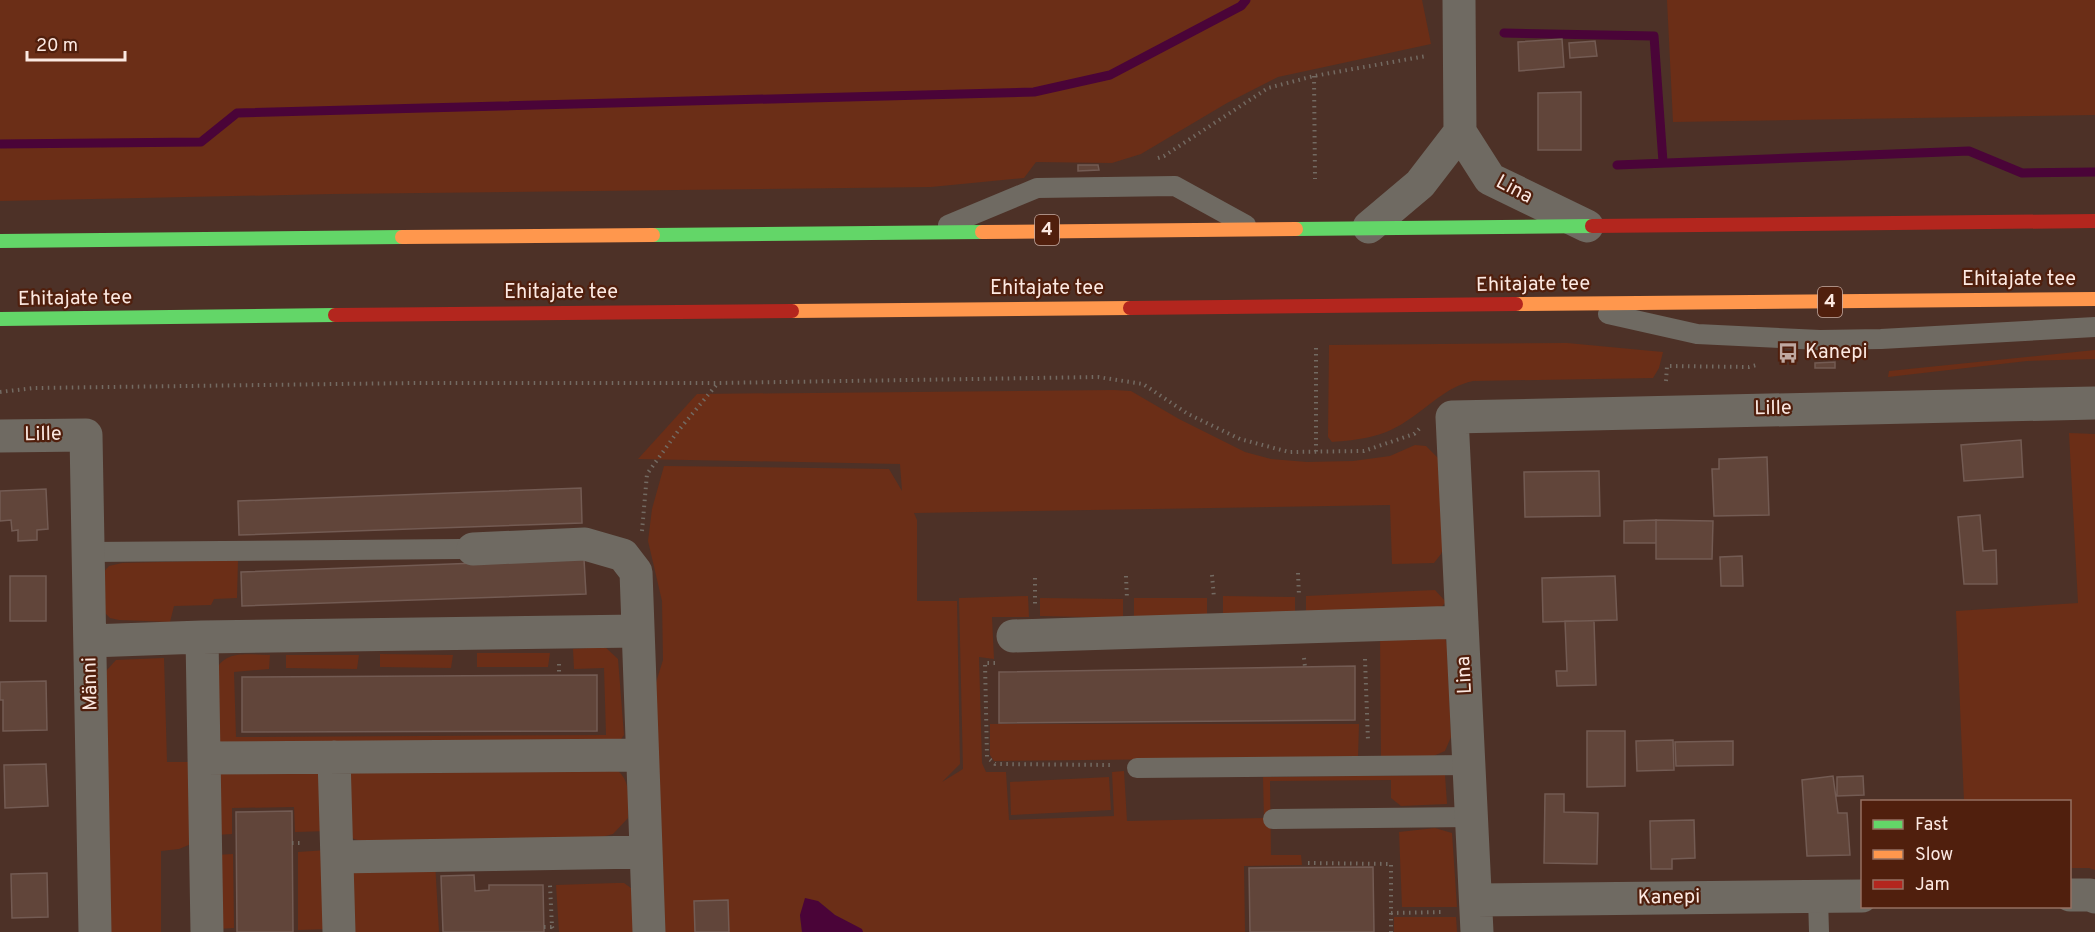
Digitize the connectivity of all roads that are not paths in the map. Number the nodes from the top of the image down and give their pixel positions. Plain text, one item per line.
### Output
1 (1459, 0) edge
2 (1460, 132) junction
3 (2095, 221) edge
4 (1587, 226) junction
5 (1369, 227) junction
6 (1251, 228) junction
7 (932, 231) junction
8 (0, 241) edge
9 (2095, 299) edge
10 (1564, 304) junction
11 (0, 320) edge
12 (2095, 327) edge
13 (2095, 403) edge
14 (1437, 422) joint
15 (86, 435) joint
16 (0, 436) edge
17 (467, 549) joint
18 (88, 552) junction
19 (1462, 622) junction
20 (638, 632) junction
21 (202, 637) junction
22 (90, 641) junction
23 (1009, 650) road end
24 (642, 755) junction
25 (334, 757) junction
26 (204, 758) junction
27 (1470, 765) junction
28 (1137, 768) road end
29 (1472, 817) junction
30 (1273, 819) dead end
31 (646, 852) junction
32 (337, 857) junction
33 (2071, 895) edge
34 (1818, 897) junction
35 (1861, 897) edge
36 (2095, 897) edge
37 (1477, 914) edge
38 (95, 932) edge
39 (207, 932) edge
40 (339, 932) edge
41 (649, 932) edge
42 (1819, 932) edge

1 - 2 street
2 - 4 street, Lina
2 - 5 street
3 - 4 highway, 4
4 - 5 highway, 4
5 - 6 highway, 4
6 - 7 highway, 4
6 - 7 lane
7 - 8 highway, 4
9 - 10 highway, Ehitajate tee / 4
10 - 11 highway, Ehitajate tee / 4
10 - 12 lane
13 - 14 street, Lille
14 - 19 street, Lina
15 - 16 street, Lille
15 - 18 street, Männi
17 - 18 lane
17 - 20 street
18 - 22 street, Männi
19 - 23 street
19 - 27 street, Lina
20 - 21 street
20 - 24 street
21 - 22 street
21 - 26 street
22 - 38 street, Männi
24 - 25 street
24 - 31 street
25 - 26 street
25 - 32 street
26 - 39 street
27 - 28 lane
27 - 29 street, Lina
29 - 30 lane
29 - 37 street, Lina
31 - 32 street
31 - 41 street
32 - 40 street
33 - 36 street
34 - 35 street, Kanepi
34 - 37 street, Kanepi
34 - 42 lane

